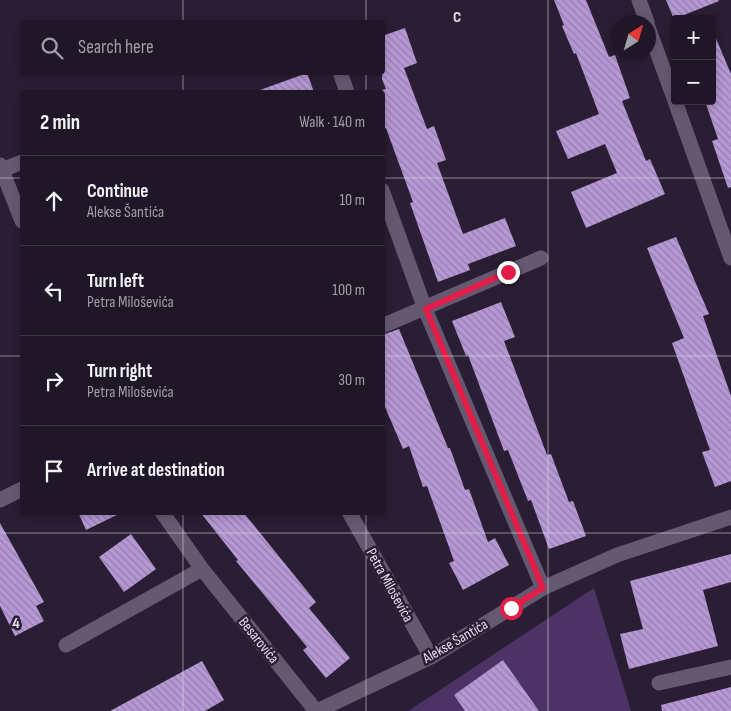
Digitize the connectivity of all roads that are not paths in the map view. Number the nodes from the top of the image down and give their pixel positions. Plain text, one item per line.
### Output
1 (639, 0) edge
2 (644, 15) edge
3 (656, 49) edge
4 (341, 75) edge
5 (346, 90) edge
6 (671, 90) edge
7 (676, 105) edge
8 (20, 163) edge
9 (1, 168) edge
10 (385, 198) edge
11 (20, 217) edge
12 (541, 258) dead end
13 (731, 258) edge
14 (426, 309) junction
15 (385, 325) edge
16 (20, 490) edge
17 (0, 500) edge
18 (164, 515) edge
19 (351, 515) edge
20 (731, 517) edge
21 (202, 569) junction
22 (543, 588) junction
23 (66, 646) dead end
24 (431, 657) junction
25 (731, 667) edge
26 (659, 683) dead end
27 (317, 711) edge

1 - 2 street
3 - 6 street
4 - 5 street
7 - 13 street
8 - 9 street
9 - 11 street
10 - 14 street
12 - 14 street
14 - 15 street
14 - 22 street
16 - 17 street
18 - 21 street, Besarovića
19 - 24 street, Petra Miloševića
20 - 22 street, Alekse Šantića
21 - 23 street
21 - 27 street, Besarovića
22 - 24 street, Alekse Šantića
24 - 27 street, Alekse Šantića
25 - 26 street

